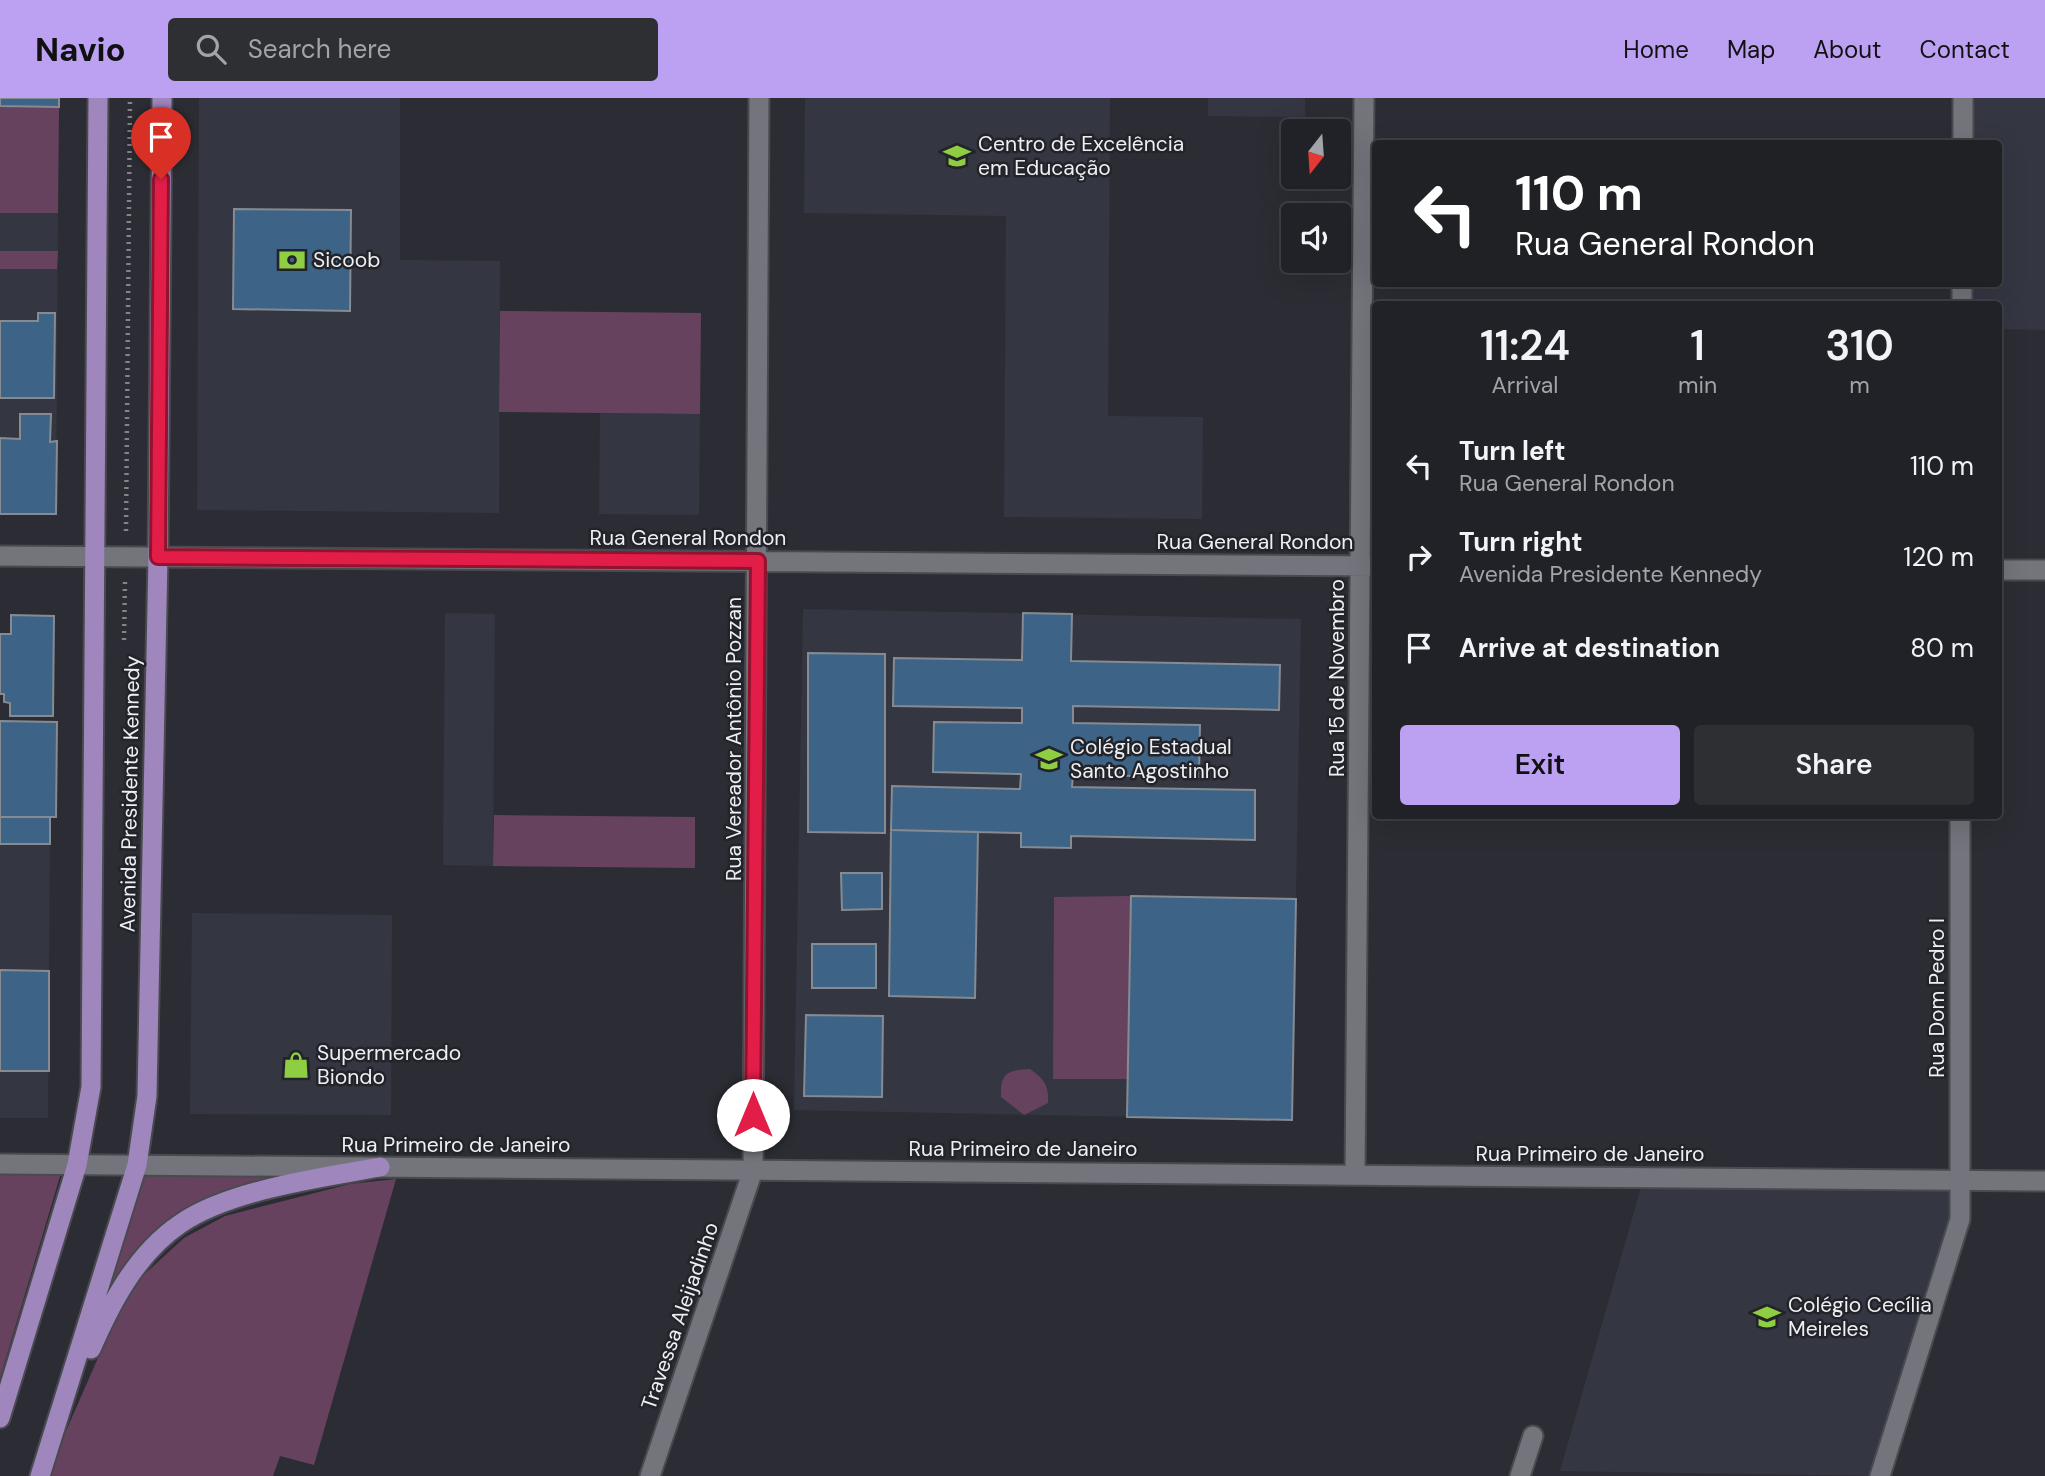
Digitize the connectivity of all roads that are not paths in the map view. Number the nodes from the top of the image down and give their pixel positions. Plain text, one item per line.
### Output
1 (98, 98) edge
2 (162, 98) edge
3 (759, 98) edge
4 (1364, 98) edge
5 (1964, 98) edge
6 (1963, 140) edge
7 (0, 556) edge
8 (95, 556) junction
9 (158, 557) junction
10 (758, 561) junction
11 (1368, 566) edge
12 (2002, 570) edge
13 (2045, 570) edge
14 (1960, 819) edge
15 (0, 1164) edge
16 (76, 1165) junction
17 (137, 1165) junction
18 (380, 1167) junction
19 (753, 1170) junction
20 (1355, 1175) junction
21 (1960, 1180) junction
22 (2045, 1181) edge
23 (0, 1418) edge
24 (1532, 1436) dead end
25 (41, 1471) edge
26 (650, 1476) edge
27 (1520, 1476) edge
28 (1880, 1476) edge

1 - 8 main road, Avenida Presidente Kennedy
2 - 9 main road, Avenida Presidente Kennedy
3 - 10 street, Rua Vereador Antônio Pozzan
4 - 11 street, Rua 15 de Novembro
5 - 6 street
7 - 8 street, Rua General Rondon
8 - 9 street, Rua General Rondon
8 - 16 main road, Avenida Presidente Kennedy
9 - 10 street, Rua General Rondon
9 - 17 main road, Avenida Presidente Kennedy
10 - 11 street, Rua General Rondon
10 - 19 street, Rua Vereador Antônio Pozzan
11 - 20 street, Rua 15 de Novembro
12 - 13 street
14 - 21 street, Rua Dom Pedro I
15 - 16 street, Rua Primeiro de Janeiro
16 - 17 street, Rua Primeiro de Janeiro
16 - 23 main road, Avenida Presidente Kennedy
17 - 18 street, Rua Primeiro de Janeiro
17 - 25 main road, Avenida Presidente Kennedy
18 - 19 street, Rua Primeiro de Janeiro
18 - 25 main road
19 - 20 street, Rua Primeiro de Janeiro
19 - 26 street, Travessa Aleijadinho
20 - 21 street, Rua Primeiro de Janeiro
21 - 22 street, Rua Primeiro de Janeiro
21 - 28 street, Rua Dom Pedro I
24 - 27 street

